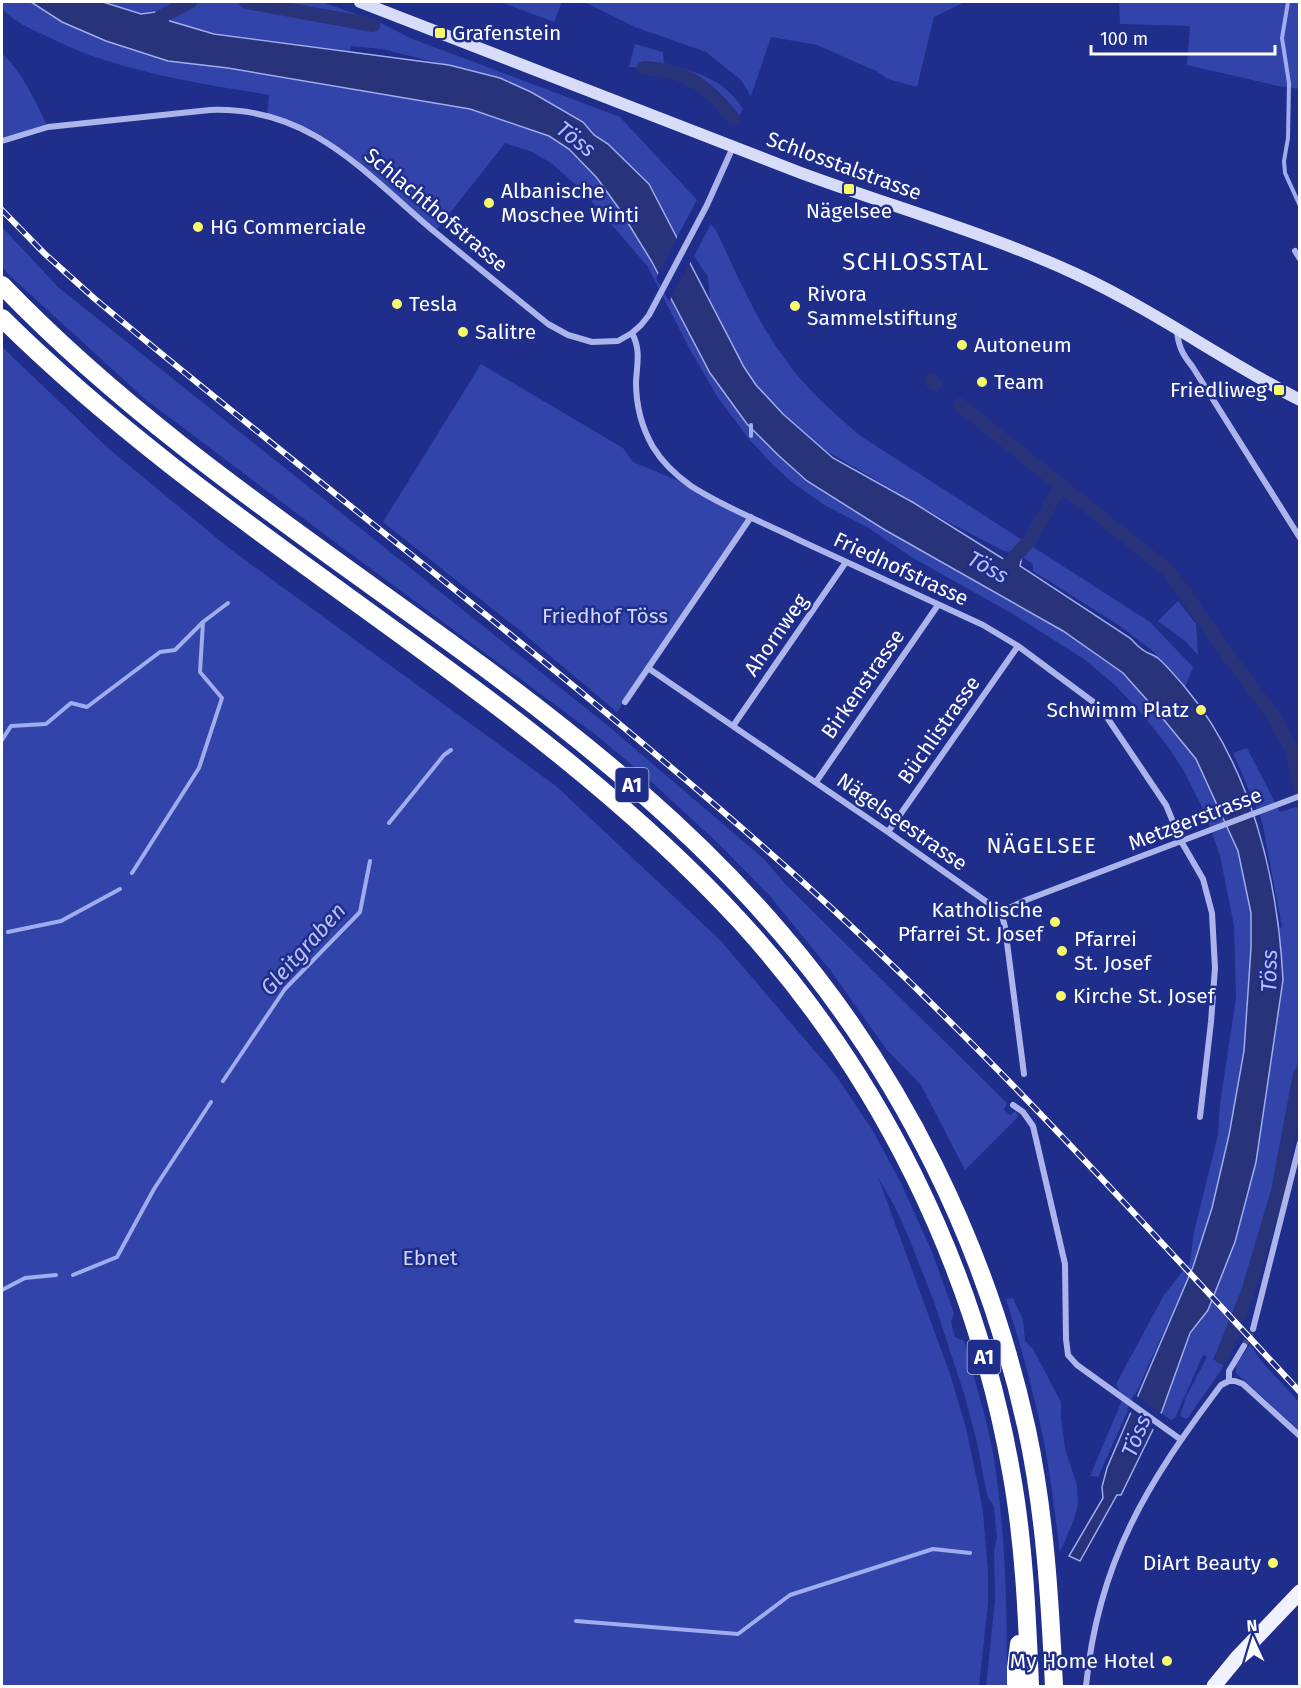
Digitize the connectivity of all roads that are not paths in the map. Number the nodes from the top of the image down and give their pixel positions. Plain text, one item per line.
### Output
1 (368, 3) edge
2 (2, 141) edge
3 (734, 147) junction
4 (1295, 251) dead end
5 (1299, 259) edge
6 (2, 285) edge
7 (2, 318) edge
8 (1177, 329) junction
9 (632, 333) junction
10 (1299, 400) edge
11 (751, 517) junction
12 (1299, 538) edge
13 (846, 562) junction
14 (938, 605) junction
15 (1018, 646) junction
16 (648, 668) junction
17 (625, 702) dead end
18 (734, 726) junction
19 (816, 782) junction
20 (1297, 797) edge
21 (888, 832) junction
22 (1182, 841) junction
23 (1001, 912) junction
24 (1024, 1074) dead end
25 (1013, 1105) dead end
26 (1200, 1117) dead end
27 (1299, 1148) edge
28 (1253, 1329) tunnel mouth
29 (1244, 1346) tunnel mouth
30 (1229, 1381) junction
31 (1299, 1436) edge
32 (1180, 1439) junction
33 (1299, 1592) edge
34 (1026, 1596) junction
35 (1016, 1686) edge
36 (1030, 1686) edge
37 (1054, 1686) edge
38 (1086, 1686) edge
39 (1214, 1686) edge

1 - 3 main road, Schlosstalstrasse
2 - 9 street, Schlachthofstrasse
3 - 8 main road, Schlosstalstrasse
3 - 9 street
4 - 5 street
6 - 37 highway, A1
7 - 34 highway, A1
8 - 10 main road, Schlosstalstrasse
8 - 12 street
9 - 11 street, Friedhofstrasse
11 - 13 street, Friedhofstrasse
11 - 16 street
13 - 14 street, Friedhofstrasse
13 - 18 street, Ahornweg
14 - 15 street, Friedhofstrasse
14 - 19 street, Birkenstrasse
15 - 21 street, Büchlistrasse
15 - 22 street, Friedhofstrasse
16 - 17 street
16 - 18 street, Nägelseestrasse
18 - 19 street, Nägelseestrasse
19 - 21 street, Nägelseestrasse
20 - 22 street, Metzgerstrasse
21 - 23 street, Nägelseestrasse
22 - 23 street, Metzgerstrasse
22 - 26 street, Friedhofstrasse
23 - 24 street
25 - 32 street
27 - 28 street
29 - 30 street
30 - 31 street
30 - 32 street
32 - 38 street
33 - 39 main road
34 - 35 highway, A1
34 - 36 highway, A1

